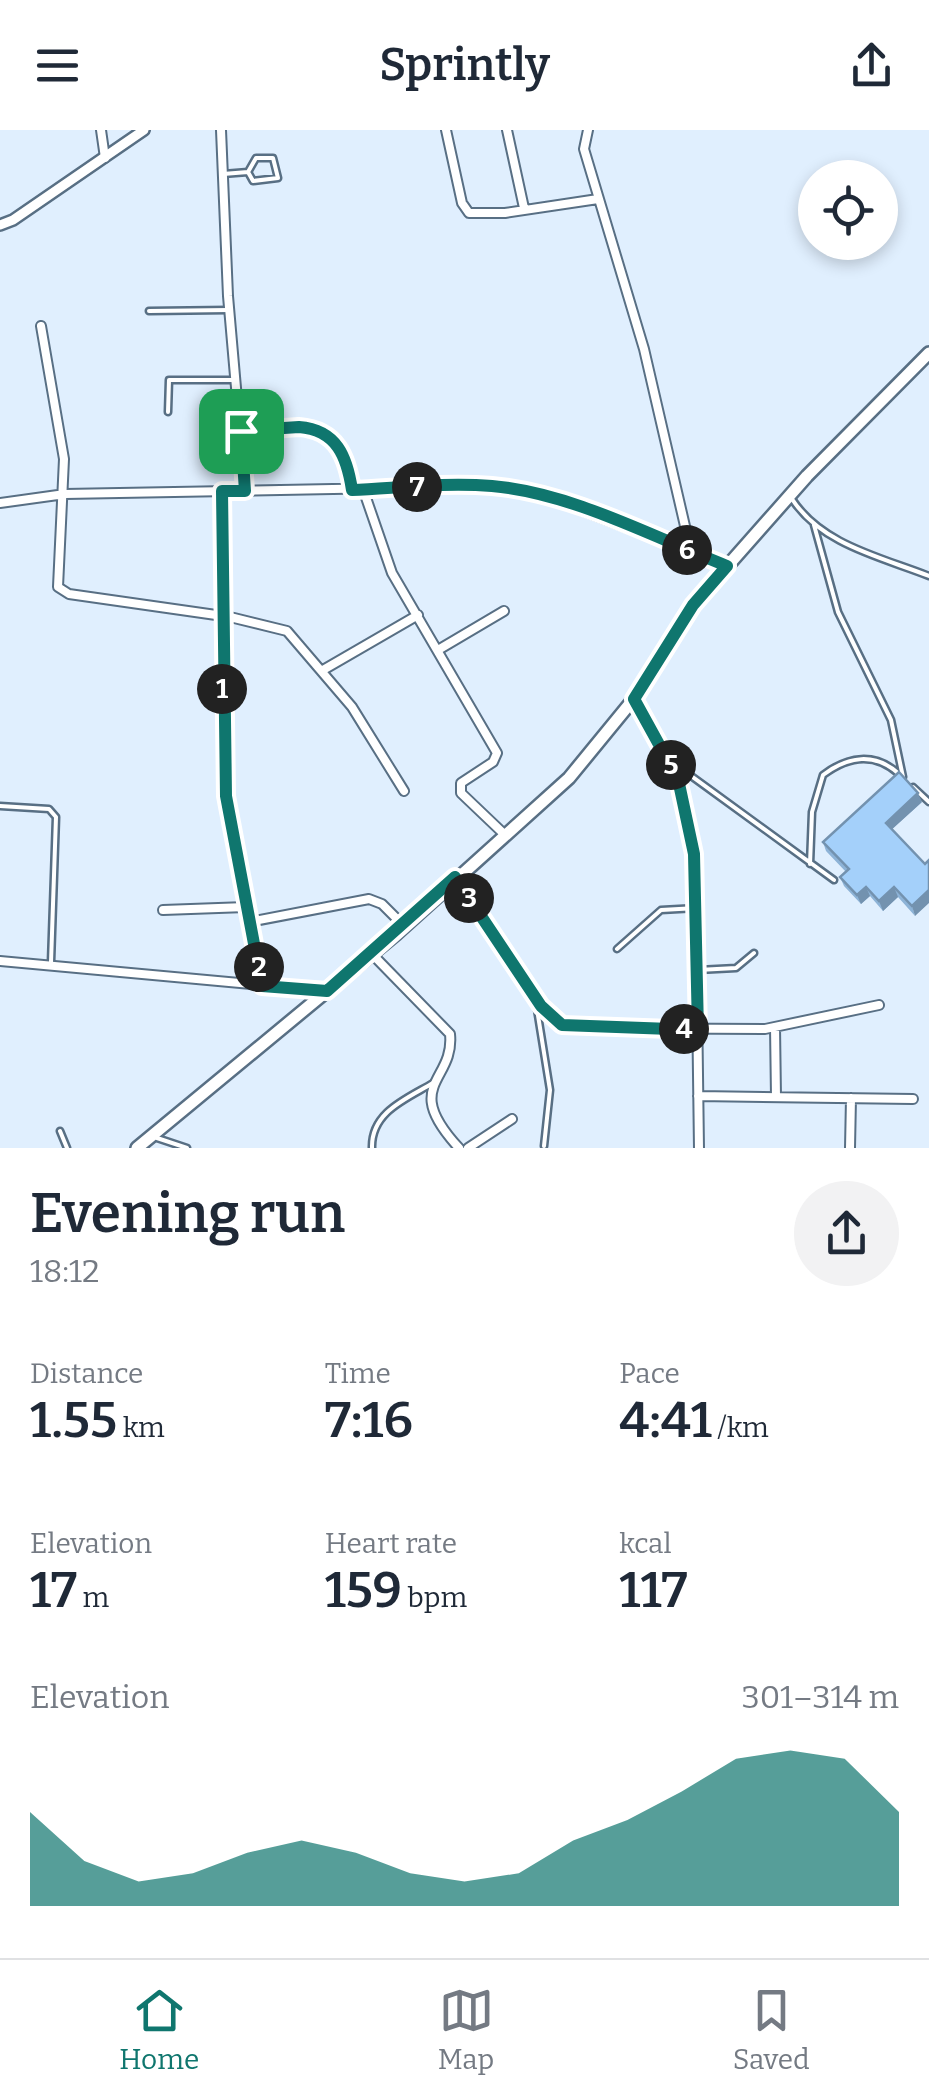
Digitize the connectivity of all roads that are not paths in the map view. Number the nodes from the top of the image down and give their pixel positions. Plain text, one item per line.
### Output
1 (101, 130) edge
2 (144, 130) edge
3 (221, 130) edge
4 (446, 130) edge
5 (507, 130) edge
6 (586, 131) edge
7 (105, 158) junction
8 (248, 172) junction
9 (224, 174) junction
10 (598, 199) junction
11 (524, 208) junction
12 (0, 225) edge
13 (229, 310) junction
14 (149, 311) dead end
15 (41, 326) dead end
16 (929, 353) edge
17 (237, 380) junction
18 (168, 412) dead end
19 (241, 431) junction
20 (362, 489) junction
21 (352, 490) junction
22 (222, 491) junction
23 (245, 491) junction
24 (62, 494) junction
25 (790, 496) junction
26 (0, 504) edge
27 (814, 525) junction
28 (691, 552) junction
29 (727, 566) junction
30 (929, 576) edge
31 (504, 611) dead end
32 (418, 615) junction
33 (220, 617) junction
34 (438, 650) junction
35 (323, 670) junction
36 (634, 699) junction
37 (668, 759) junction
38 (903, 778) junction
39 (404, 791) dead end
40 (929, 802) edge
41 (0, 806) edge
42 (504, 834) junction
43 (810, 864) junction
44 (455, 877) junction
45 (834, 880) dead end
46 (246, 908) junction
47 (697, 908) junction
48 (163, 910) dead end
49 (249, 922) junction
50 (404, 926) junction
51 (617, 948) dead end
52 (754, 953) dead end
53 (372, 954) junction
54 (0, 962) edge
55 (51, 965) junction
56 (698, 970) junction
57 (262, 986) junction
58 (327, 991) junction
59 (535, 998) junction
60 (879, 1005) dead end
61 (776, 1027) junction
62 (698, 1030) junction
63 (433, 1083) junction
64 (698, 1096) junction
65 (776, 1097) junction
66 (851, 1098) junction
67 (913, 1099) dead end
68 (512, 1119) dead end
69 (60, 1132) dead end
70 (153, 1136) junction
71 (544, 1146) edge
72 (67, 1148) edge
73 (137, 1148) edge
74 (187, 1148) edge
75 (372, 1148) edge
76 (460, 1148) edge
77 (468, 1148) edge
78 (699, 1148) edge
79 (850, 1148) edge

1 - 7 street
2 - 7 street
3 - 9 street
4 - 11 street
5 - 11 street
6 - 10 street
7 - 12 street
8 - 8 lane
8 - 9 lane
9 - 13 street
10 - 11 street
10 - 28 street
13 - 14 lane
13 - 17 street
15 - 24 street
16 - 25 main road
17 - 18 lane
17 - 19 street
19 - 21 street
19 - 23 street
20 - 21 street
20 - 28 street
20 - 32 street
21 - 23 street
22 - 23 street
22 - 24 street
22 - 33 street
24 - 26 street
24 - 33 street
25 - 27 lane
25 - 29 main road
27 - 30 lane
27 - 38 lane
28 - 29 street
29 - 36 main road
31 - 34 street
32 - 34 street
32 - 35 street
33 - 35 street
33 - 46 street
34 - 42 street
35 - 39 street
36 - 37 street
36 - 42 main road
37 - 43 lane
37 - 47 street
38 - 40 lane
38 - 43 lane
41 - 55 lane
42 - 44 main road
43 - 45 lane
44 - 50 main road
44 - 59 street
46 - 48 street
46 - 49 street
47 - 51 lane
47 - 56 street
49 - 50 street
49 - 57 street
50 - 53 main road
52 - 56 lane
53 - 58 main road
53 - 63 street
54 - 55 street
55 - 57 street
56 - 62 street
57 - 58 street
58 - 70 main road
59 - 62 street
59 - 71 lane
60 - 61 street
61 - 62 street
61 - 65 street
62 - 64 street
63 - 75 lane
63 - 76 street
64 - 65 street
64 - 78 street
65 - 66 street
66 - 67 street
66 - 79 street
68 - 77 street
69 - 72 lane
70 - 73 main road
70 - 74 lane

